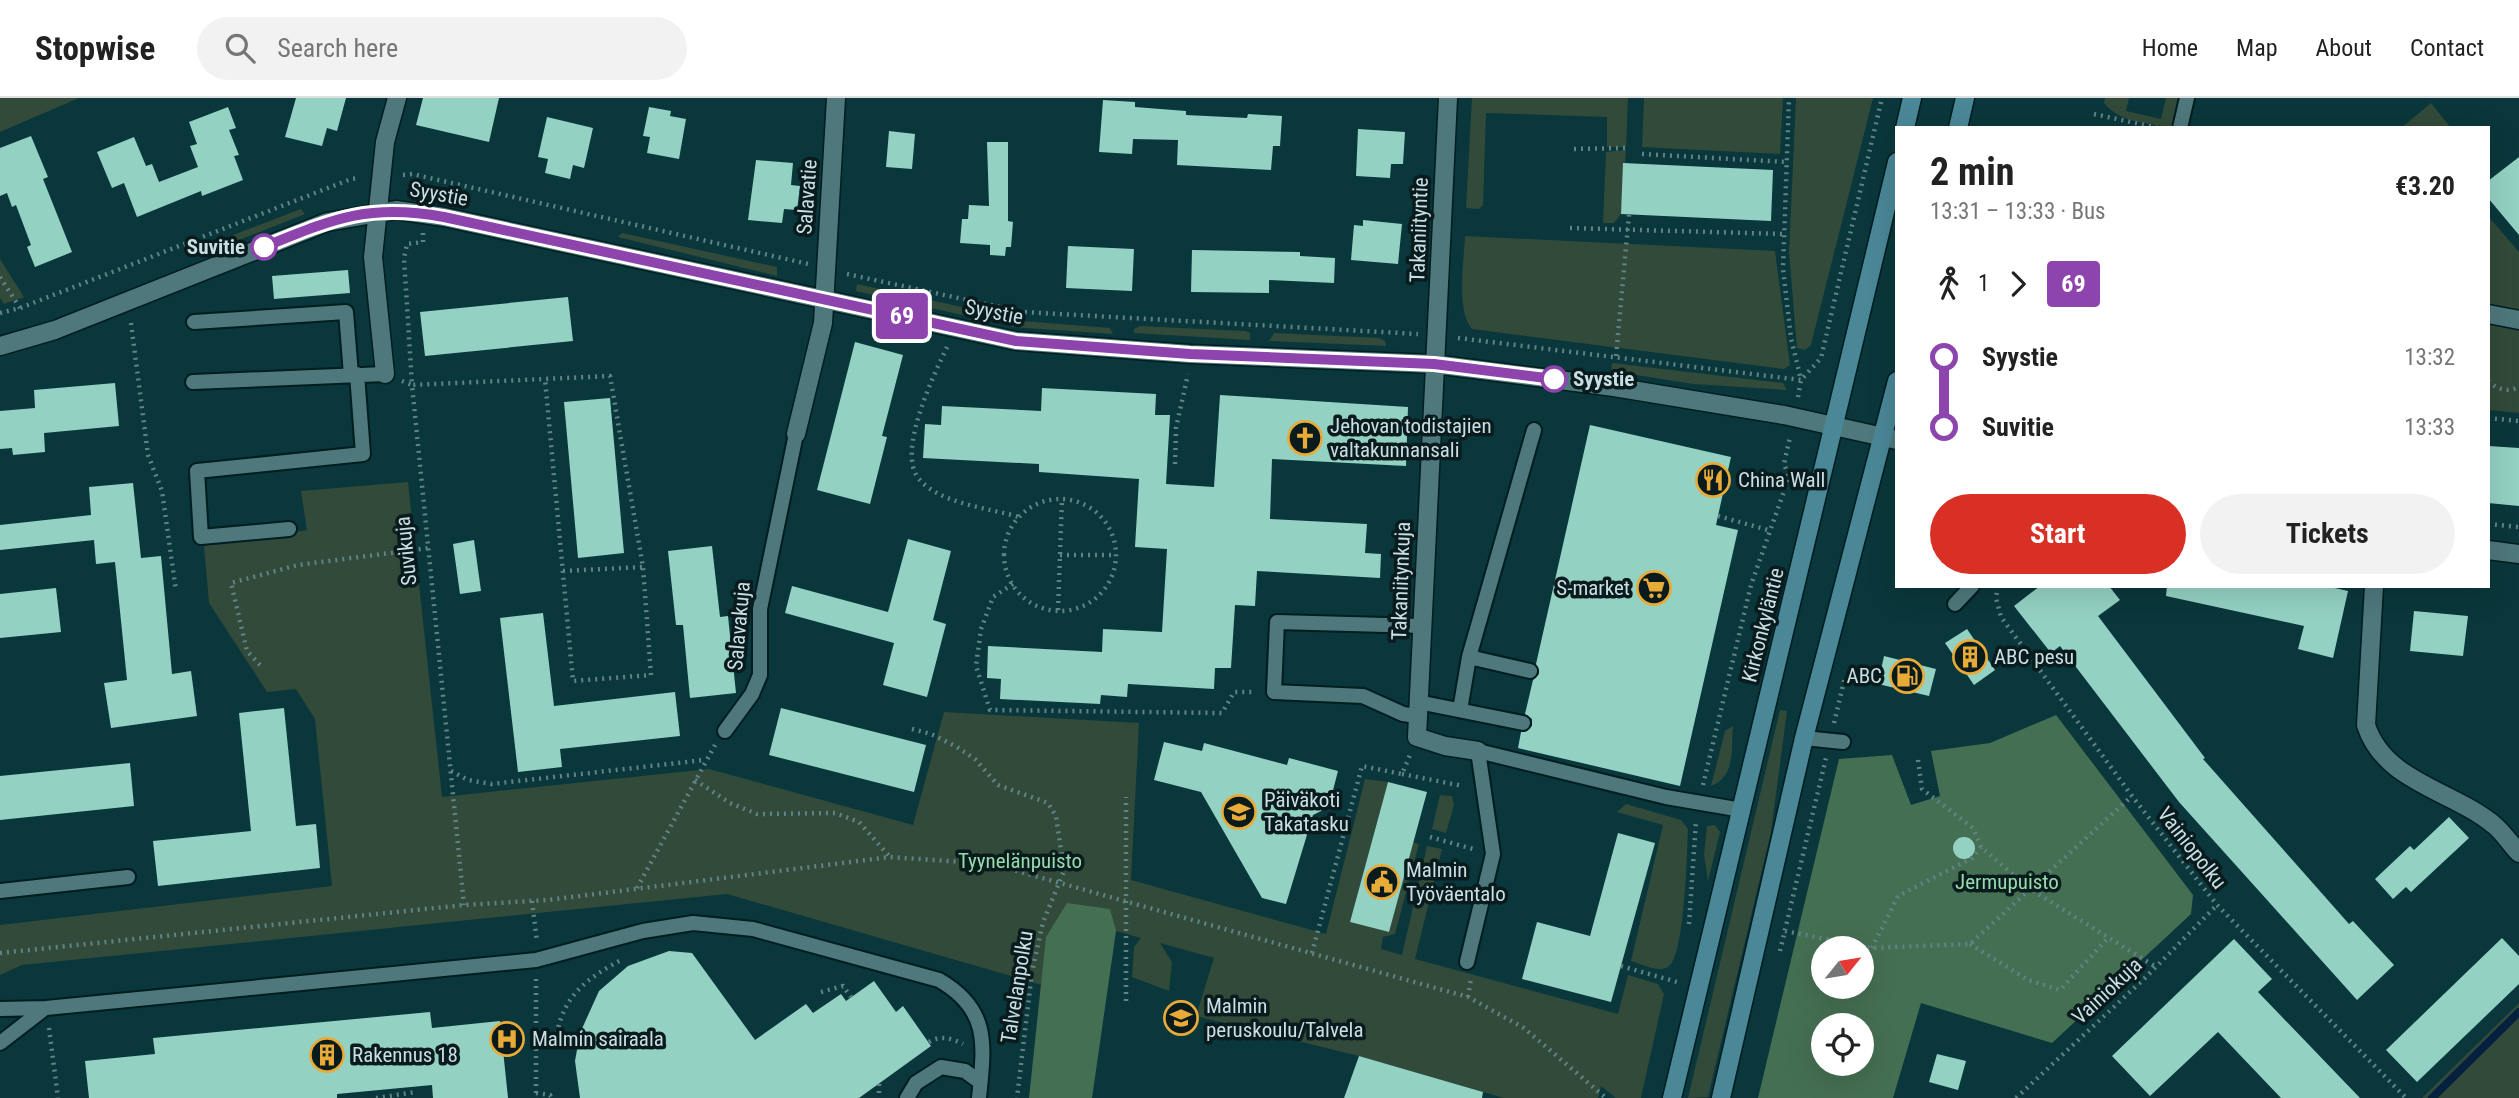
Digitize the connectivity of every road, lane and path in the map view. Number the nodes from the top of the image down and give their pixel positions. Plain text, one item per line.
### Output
1 (397, 98) edge
2 (836, 98) edge
3 (1448, 98) edge
4 (1789, 98) edge
5 (1882, 98) edge
6 (1912, 98) edge
7 (1965, 98) edge
8 (2187, 98) edge
9 (2094, 114) dead end
10 (1905, 126) edge
11 (1958, 126) edge
12 (2149, 126) edge
13 (2180, 126) edge
14 (1626, 148) dead end
15 (1574, 149) dead end
16 (1642, 154) dead end
17 (1786, 162) junction
18 (1895, 170) edge
19 (381, 177) junction
20 (378, 211) junction
21 (425, 214) junction
22 (1629, 215) dead end
23 (1570, 228) dead end
24 (1628, 231) junction
25 (1782, 234) junction
26 (824, 268) junction
27 (0, 278) edge
28 (823, 298) junction
29 (20, 308) junction
30 (0, 313) edge
31 (2490, 314) edge
32 (130, 318) dead end
33 (2519, 320) edge
34 (194, 322) dead end
35 (1438, 336) junction
36 (0, 346) edge
37 (948, 346) dead end
38 (1616, 356) junction
39 (1434, 364) junction
40 (1188, 369) dead end
41 (385, 374) junction
42 (354, 375) junction
43 (545, 379) junction
44 (1801, 380) junction
45 (193, 382) dead end
46 (2490, 383) edge
47 (412, 386) junction
48 (2519, 387) edge
49 (1895, 398) edge
50 (1795, 418) junction
51 (2490, 418) edge
52 (2519, 421) edge
53 (1834, 428) junction
54 (1534, 430) dead end
55 (796, 434) joint
56 (1890, 439) edge
57 (1175, 464) dead end
58 (1062, 499) junction
59 (1718, 516) dead end
60 (1019, 517) junction
61 (2490, 524) edge
62 (2519, 527) edge
63 (289, 528) dead end
64 (1768, 530) junction
65 (429, 548) junction
66 (2490, 551) edge
67 (2519, 554) edge
68 (1060, 555) junction
69 (1115, 555) junction
70 (643, 566) junction
71 (563, 571) junction
72 (1013, 584) junction
73 (1970, 588) edge
74 (1998, 588) edge
75 (2375, 588) edge
76 (176, 591) dead end
77 (1955, 604) dead end
78 (1058, 610) junction
79 (1422, 626) junction
80 (1469, 657) junction
81 (1848, 664) dead end
82 (260, 665) dead end
83 (1530, 671) dead end
84 (1274, 692) junction
85 (1418, 709) junction
86 (1460, 710) junction
87 (1523, 723) dead end
88 (912, 729) dead end
89 (725, 731) joint
90 (1417, 737) junction
91 (1804, 738) junction
92 (1836, 742) junction
93 (1478, 751) junction
94 (1918, 760) dead end
95 (704, 761) junction
96 (451, 771) junction
97 (1402, 774) junction
98 (695, 780) junction
99 (1437, 782) dead end
100 (2132, 796) junction
101 (1126, 797) dead end
102 (1699, 801) junction
103 (1742, 810) junction
104 (1430, 837) dead end
105 (1981, 847) junction
106 (2519, 853) edge
107 (1493, 854) junction
108 (890, 857) dead end
109 (128, 877) dead end
110 (637, 888) dead end
111 (2030, 889) junction
112 (0, 891) edge
113 (532, 901) dead end
114 (464, 905) dead end
115 (2217, 905) junction
116 (1689, 927) dead end
117 (1785, 931) junction
118 (1811, 936) edge
119 (2109, 937) junction
120 (1874, 944) edge
121 (1970, 944) junction
122 (1874, 948) edge
123 (1312, 953) dead end
124 (628, 956) dead end
125 (536, 960) junction
126 (1468, 962) dead end
127 (1777, 964) dead end
128 (1621, 966) dead end
129 (2157, 967) junction
130 (1680, 968) dead end
131 (1677, 982) junction
132 (1443, 989) dead end
133 (821, 992) dead end
134 (1674, 995) dead end
135 (851, 997) dead end
136 (1126, 1001) dead end
137 (46, 1008) junction
138 (5, 1009) edge
139 (49, 1027) dead end
140 (14, 1030) junction
141 (557, 1034) dead end
142 (0, 1043) edge
143 (980, 1082) junction
144 (879, 1084) dead end
145 (416, 1092) dead end
146 (536, 1096) edge
147 (58, 1098) edge
148 (376, 1098) edge
149 (552, 1098) edge
150 (879, 1098) edge
151 (907, 1098) edge
152 (979, 1098) edge
153 (1017, 1098) edge
154 (1606, 1098) edge
155 (1672, 1098) edge
156 (1721, 1098) edge
157 (2016, 1098) edge
158 (2406, 1098) edge

1 - 19 street
2 - 26 street, Salavatie
3 - 35 street, Takaniityntie
4 - 17 path
5 - 44 path
6 - 10 main road
7 - 11 main road
8 - 13 lane
9 - 12 path
14 - 15 path
16 - 17 path
17 - 25 path
18 - 53 main road, Kirkonkyläntie
19 - 20 street
19 - 26 path
19 - 29 path
20 - 21 street, Syystie
20 - 36 street, Syystie
20 - 41 street
21 - 28 street, Syystie
21 - 47 path, Suvikuja
22 - 24 path
23 - 24 path
24 - 25 path
24 - 38 path
25 - 44 path
26 - 28 street, Salavatie
26 - 35 path
27 - 29 path
28 - 39 street, Syystie
28 - 55 street, Salavakuja
29 - 30 path
31 - 33 street
32 - 76 path
34 - 42 lane
35 - 38 path
35 - 39 street, Takaniityntie
37 - 60 path
38 - 44 path
39 - 50 street, Syystie
39 - 79 street, Takaniitynkuja
40 - 57 path
41 - 42 lane
41 - 47 path
42 - 45 lane
42 - 63 lane
43 - 47 path
43 - 70 path
43 - 71 path
44 - 50 path
46 - 48 path
47 - 65 path, Suvikuja
49 - 56 main road
50 - 53 street, Syystie
50 - 64 path
51 - 52 path
53 - 56 street, Syystie
53 - 103 main road, Kirkonkyläntie
54 - 80 lane
55 - 89 lane, Salavakuja
56 - 91 main road
58 - 60 path
58 - 68 path
58 - 69 path
59 - 64 path
60 - 72 path
61 - 62 path
64 - 102 path
65 - 82 path
65 - 96 path, Suvikuja
66 - 67 street
68 - 69 path
68 - 78 path
69 - 78 path
70 - 71 path
70 - 71 path
72 - 78 path
72 - 84 path
73 - 77 lane
74 - 100 path, Vainiopolku
75 - 106 street
79 - 84 lane
79 - 85 street, Takaniitynkuja
80 - 83 lane
80 - 86 lane
81 - 92 path
84 - 85 lane
85 - 86 lane
85 - 90 street, Takaniitynkuja
86 - 87 lane
88 - 153 path, Talvelanpolku
89 - 95 path
90 - 93 street
90 - 97 path
91 - 92 lane
91 - 156 main road
92 - 117 path
93 - 102 lane
93 - 107 lane
94 - 105 path
95 - 96 path
95 - 98 path
96 - 114 path, Suvikuja
97 - 99 path
97 - 123 path
98 - 108 path
98 - 110 path
100 - 111 path
100 - 115 path, Vainiopolku
101 - 136 path
102 - 103 lane
102 - 116 path
103 - 155 main road, Kirkonkyläntie
104 - 107 path
105 - 111 path
105 - 120 path
107 - 126 lane
109 - 112 lane
111 - 119 path
111 - 121 path
113 - 125 path
115 - 129 path, Vainiokuja
115 - 158 path, Vainiopolku
117 - 118 path
117 - 127 path
119 - 121 path
119 - 129 path
121 - 122 path
124 - 141 path
125 - 137 lane
125 - 143 lane
125 - 146 path
128 - 131 path
129 - 157 path, Vainiokuja
130 - 131 path
131 - 134 path
132 - 154 path
133 - 135 path
137 - 138 lane
137 - 140 lane
138 - 140 lane
139 - 147 path
140 - 142 lane
143 - 151 lane
143 - 152 lane
144 - 150 path
145 - 148 path
146 - 149 path

